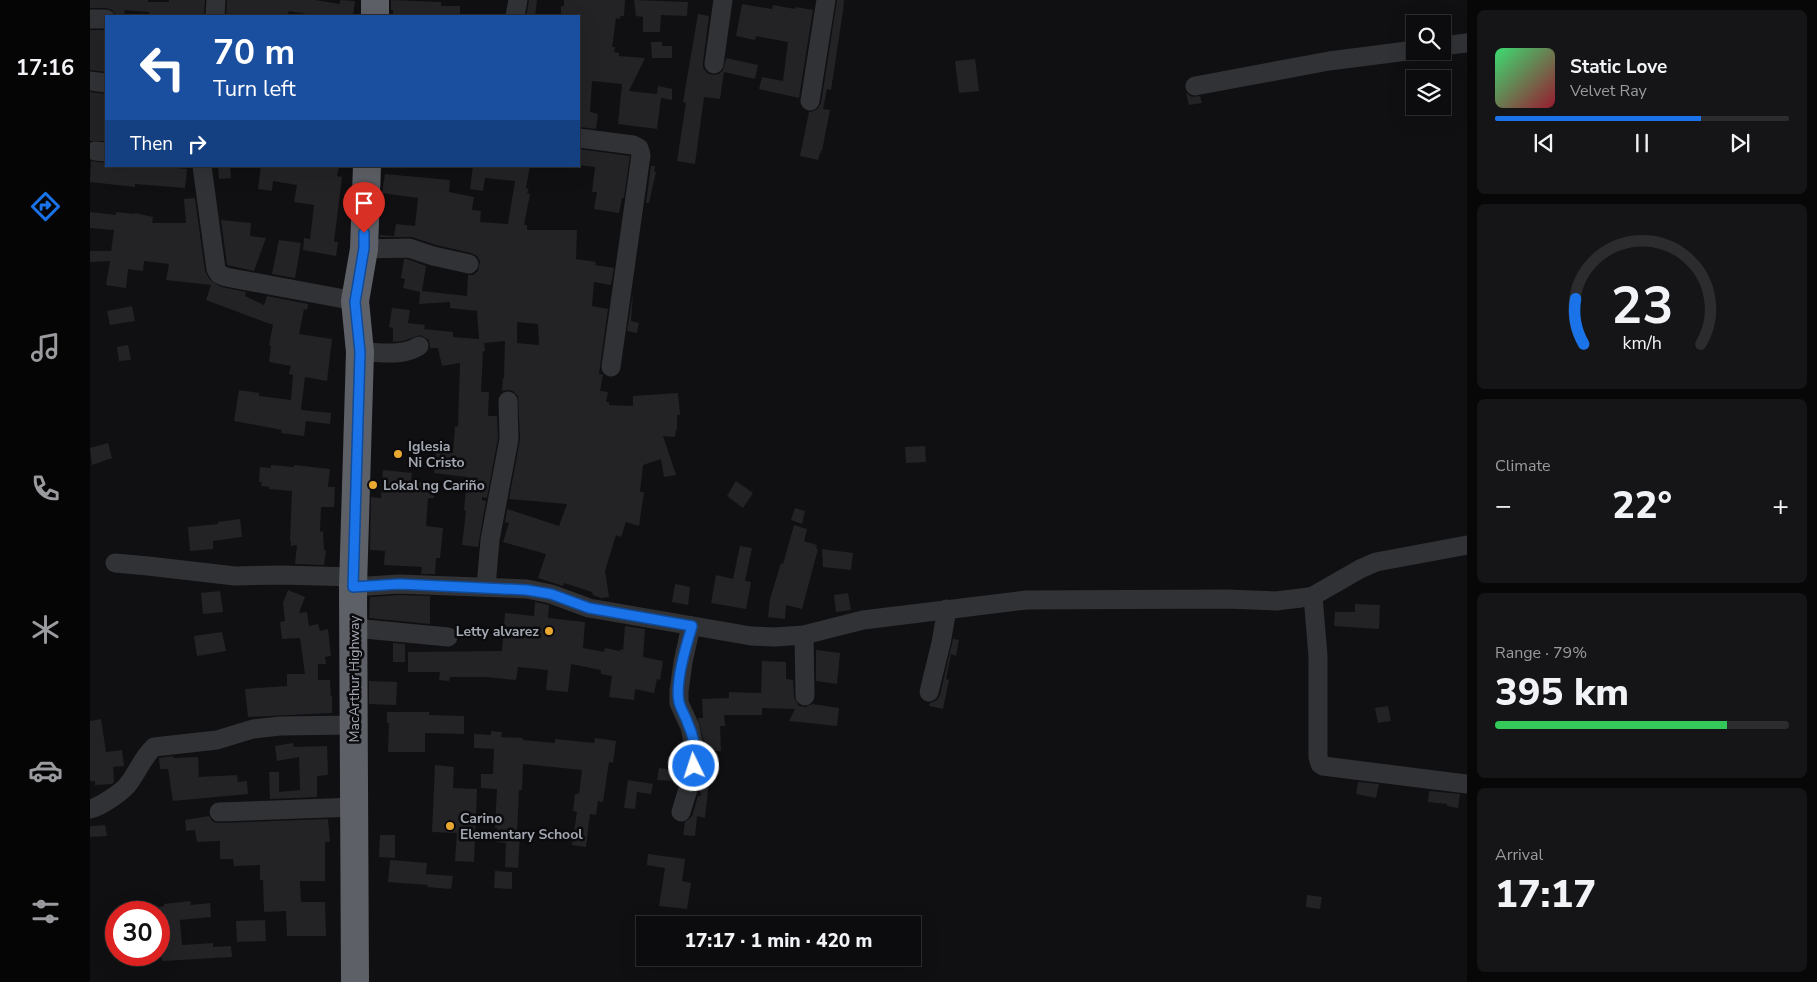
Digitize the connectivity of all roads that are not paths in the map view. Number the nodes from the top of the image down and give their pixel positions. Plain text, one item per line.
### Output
1 (216, 0) edge
2 (375, 0) edge
3 (518, 0) edge
4 (723, 0) edge
5 (826, 0) edge
6 (215, 15) edge
7 (374, 15) edge
8 (515, 15) edge
9 (90, 19) edge
10 (105, 19) edge
11 (1467, 43) edge
12 (1451, 45) edge
13 (1406, 51) edge
14 (714, 64) dead end
15 (90, 81) edge
16 (105, 83) edge
17 (1195, 86) dead end
18 (810, 100) dead end
19 (580, 138) edge
20 (202, 167) edge
21 (367, 167) edge
22 (364, 248) junction
23 (470, 264) dead end
24 (355, 302) junction
25 (419, 346) dead end
26 (360, 352) junction
27 (610, 367) dead end
28 (508, 401) dead end
29 (1467, 544) edge
30 (115, 563) dead end
31 (354, 582) junction
32 (486, 587) junction
33 (1313, 596) junction
34 (947, 609) junction
35 (692, 626) junction
36 (354, 628) junction
37 (804, 635) junction
38 (448, 637) dead end
39 (929, 692) dead end
40 (805, 696) dead end
41 (354, 725) junction
42 (1467, 784) edge
43 (355, 807) junction
44 (90, 809) edge
45 (219, 812) dead end
46 (681, 812) dead end
47 (355, 982) edge

1 - 6 street
2 - 7 highway
3 - 8 street
4 - 14 street
5 - 18 street
9 - 10 street
11 - 12 street
13 - 17 street
15 - 16 street
19 - 27 street
20 - 24 street
21 - 22 highway, MacArthur Highway
22 - 23 street
22 - 24 highway, MacArthur Highway
24 - 26 highway, MacArthur Highway
25 - 26 street
26 - 31 highway, MacArthur Highway
28 - 32 street
29 - 33 street
30 - 31 street
31 - 32 street
31 - 36 highway, MacArthur Highway
32 - 35 street
33 - 34 street
33 - 42 street
34 - 37 street
34 - 39 street
35 - 37 street
35 - 46 street
36 - 38 street
36 - 41 highway, MacArthur Highway
37 - 40 street
41 - 43 highway, MacArthur Highway
41 - 44 street
43 - 45 street
43 - 47 highway, MacArthur Highway

